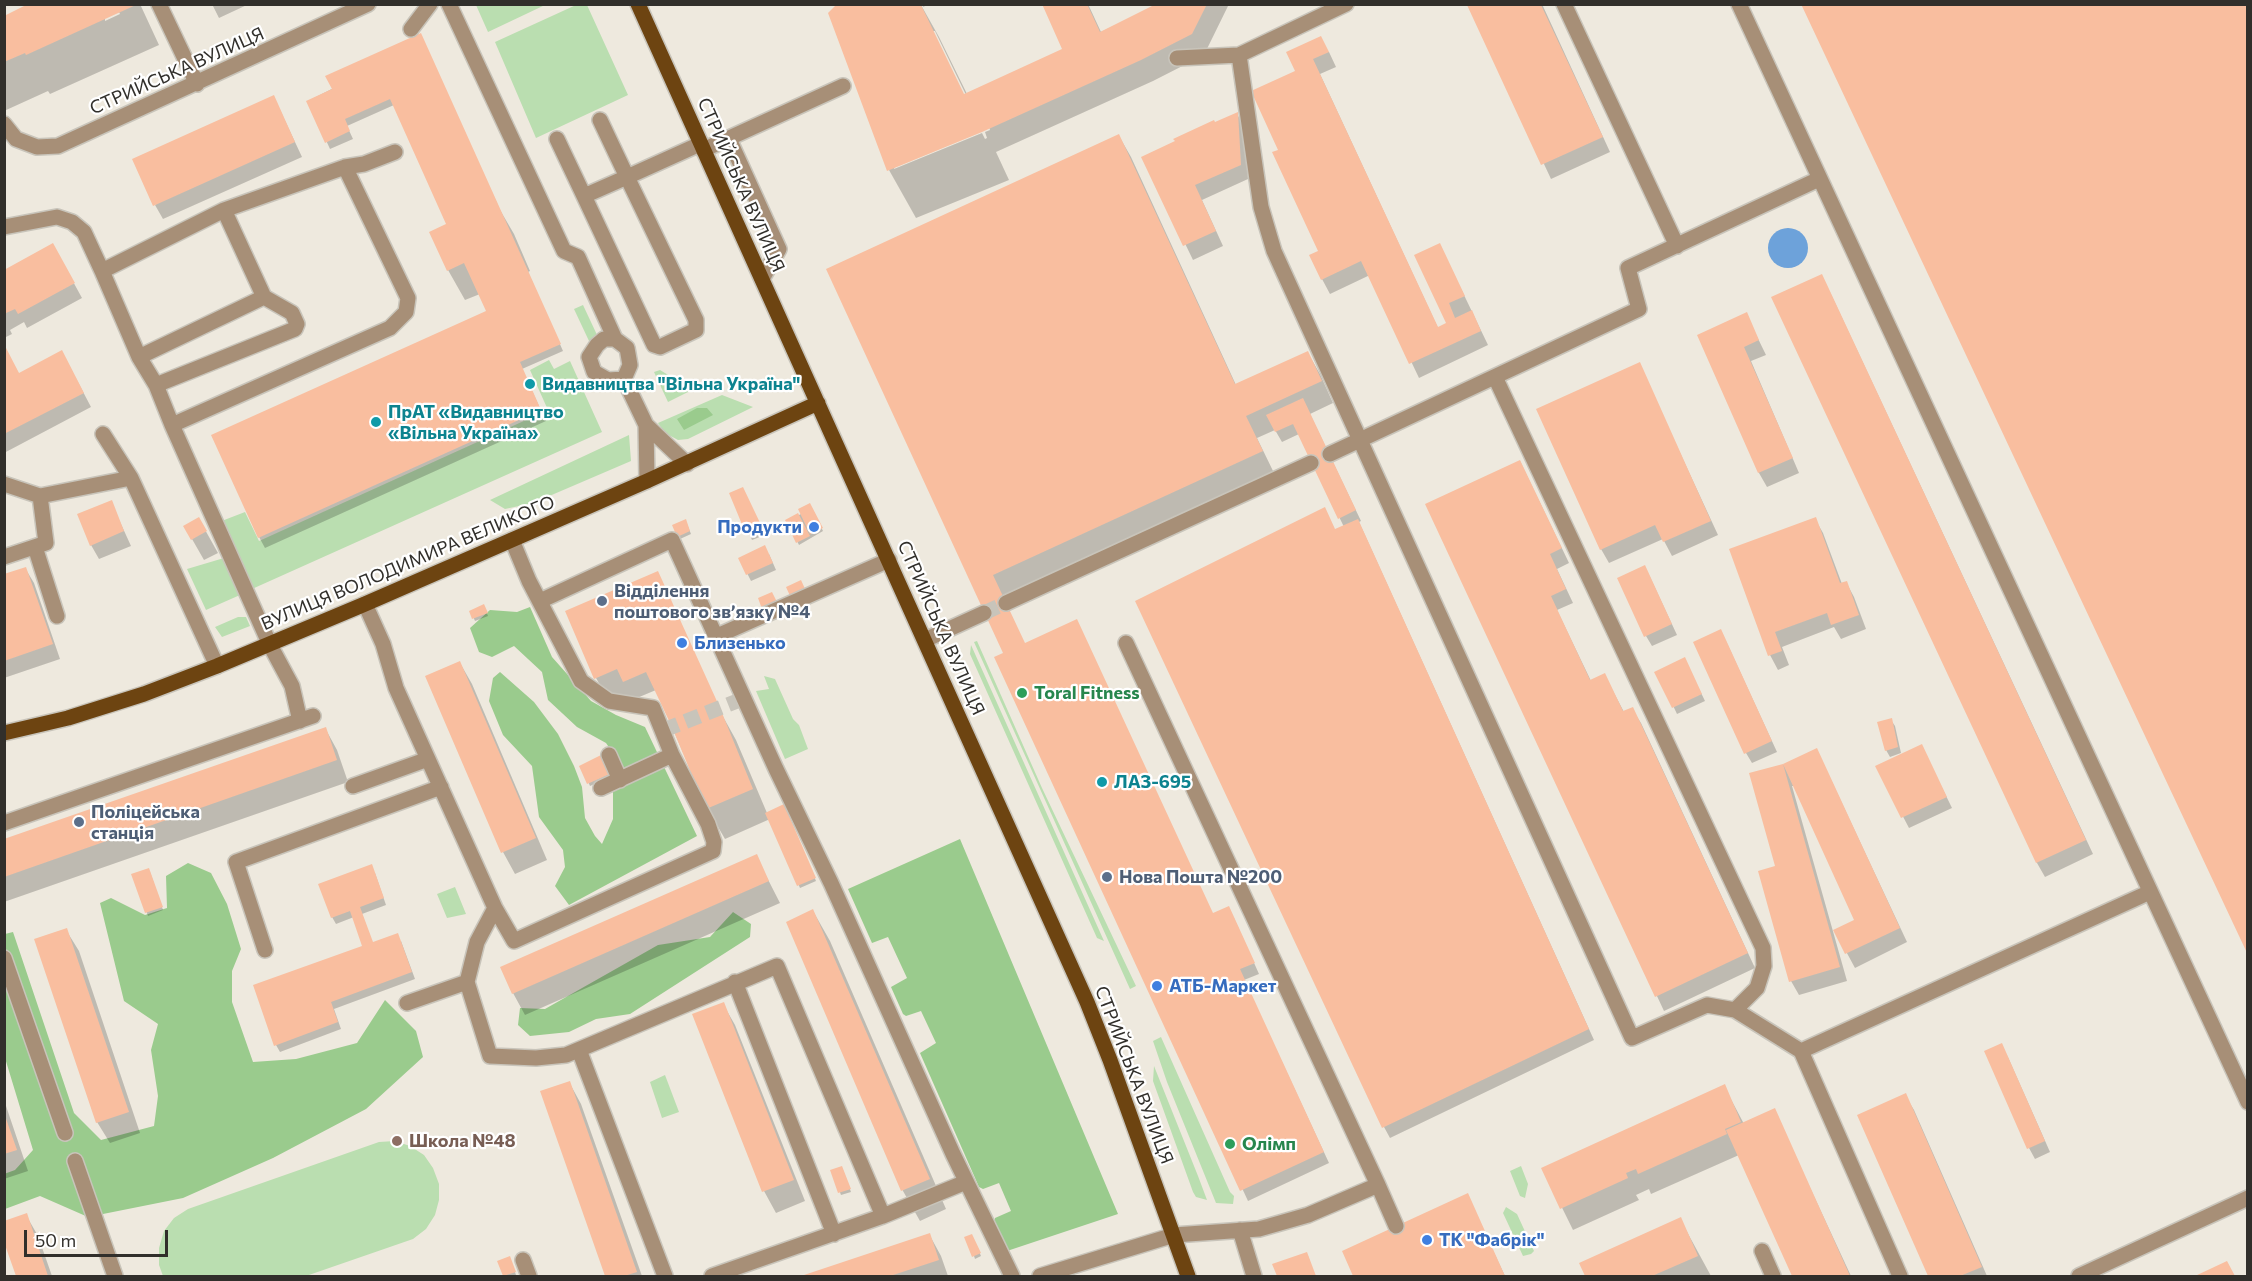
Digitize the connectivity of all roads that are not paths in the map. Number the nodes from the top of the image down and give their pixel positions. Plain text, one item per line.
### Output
1 (159, 4) edge
2 (368, 4) edge
3 (430, 4) edge
4 (449, 4) edge
5 (638, 4) edge
6 (1346, 4) edge
7 (1564, 4) edge
8 (1739, 4) edge
9 (411, 28) dead end
10 (1239, 55) junction
11 (1177, 58) dead end
12 (197, 84) junction
13 (843, 86) dead end
14 (600, 120) dead end
15 (4, 124) edge
16 (557, 139) dead end
17 (729, 139) junction
18 (702, 147) junction
19 (395, 152) dead end
20 (345, 167) junction
21 (627, 177) junction
22 (1819, 179) junction
23 (584, 196) junction
24 (224, 210) junction
25 (4, 228) edge
26 (1677, 246) junction
27 (102, 271) junction
28 (762, 279) junction
29 (264, 297) junction
30 (615, 339) junction
31 (139, 357) junction
32 (1495, 377) junction
33 (624, 379) junction
34 (156, 385) junction
35 (818, 403) junction
36 (172, 424) junction
37 (645, 425) junction
38 (103, 434) dead end
39 (1360, 440) junction
40 (1330, 454) dead end
41 (1311, 463) dead end
42 (687, 464) junction
43 (131, 478) junction
44 (647, 481) junction
45 (4, 484) edge
46 (40, 496) junction
47 (512, 540) junction
48 (35, 547) junction
49 (4, 557) edge
50 (889, 560) junction
51 (540, 601) junction
52 (1006, 603) tunnel mouth
53 (364, 604) junction
54 (984, 613) tunnel mouth
55 (57, 616) dead end
56 (717, 636) junction
57 (925, 640) junction
58 (1126, 643) dead end
59 (270, 645) junction
60 (217, 666) junction
61 (4, 733) edge
62 (609, 755) dead end
63 (672, 755) junction
64 (428, 759) junction
65 (620, 780) junction
66 (353, 786) dead end
67 (441, 787) junction
68 (601, 788) dead end
69 (4, 822) edge
70 (2150, 892) junction
71 (495, 908) junction
72 (265, 950) dead end
73 (4, 958) edge
74 (467, 982) junction
75 (735, 982) junction
76 (406, 1003) dead end
77 (1735, 1011) junction
78 (579, 1050) junction
79 (1801, 1051) junction
80 (2247, 1102) edge
81 (65, 1133) dead end
82 (75, 1161) dead end
83 (966, 1182) junction
84 (1378, 1185) junction
85 (2247, 1198) edge
86 (883, 1216) junction
87 (1396, 1226) dead end
88 (1240, 1230) junction
89 (834, 1234) junction
90 (1174, 1235) junction
91 (1762, 1251) dead end
92 (523, 1260) dead end
93 (115, 1276) edge
94 (529, 1276) edge
95 (665, 1276) edge
96 (712, 1276) edge
97 (1012, 1276) edge
98 (1041, 1276) edge
99 (1188, 1276) edge
100 (1254, 1276) edge
101 (1773, 1276) edge
102 (1900, 1276) edge
103 (2081, 1276) edge

1 - 12 street
2 - 12 street, СТРИЙСЬКА ВУЛИЦЯ
3 - 9 street
4 - 30 street
5 - 18 main road, СТРИЙСЬКА ВУЛИЦЯ
6 - 10 street
7 - 26 street
8 - 22 street
10 - 11 street
10 - 39 street
12 - 15 street, СТРИЙСЬКА ВУЛИЦЯ
13 - 17 street
14 - 21 street
16 - 23 street
17 - 18 street
17 - 28 street
18 - 21 street
18 - 28 main road, СТРИЙСЬКА ВУЛИЦЯ
19 - 20 street
20 - 24 street
20 - 36 street
21 - 23 street
21 - 23 street
22 - 26 street
22 - 70 street
24 - 27 street
24 - 29 street
25 - 27 street
26 - 32 street
27 - 31 street
28 - 35 main road, СТРИЙСЬКА ВУЛИЦЯ
29 - 31 street
29 - 34 street
30 - 33 street
30 - 33 street
31 - 34 street
32 - 39 street
32 - 77 street
33 - 37 street
34 - 36 street
35 - 42 main road, ВУЛИЦЯ ВОЛОДИМИРА ВЕЛИКОГО
35 - 50 main road, СТРИЙСЬКА ВУЛИЦЯ
36 - 59 street
37 - 42 street
37 - 44 street
38 - 43 street
39 - 40 street
39 - 77 street
41 - 52 street
42 - 44 main road, ВУЛИЦЯ ВОЛОДИМИРА ВЕЛИКОГО
43 - 46 street
43 - 60 street
44 - 47 main road, ВУЛИЦЯ ВОЛОДИМИРА ВЕЛИКОГО
45 - 46 street
46 - 48 street
47 - 51 street
47 - 53 main road, ВУЛИЦЯ ВОЛОДИМИРА ВЕЛИКОГО
48 - 49 street
48 - 55 street
50 - 56 street
50 - 57 main road, СТРИЙСЬКА ВУЛИЦЯ
51 - 56 street
51 - 63 street
53 - 59 main road, ВУЛИЦЯ ВОЛОДИМИРА ВЕЛИКОГО
53 - 64 street
54 - 57 street
56 - 83 street
57 - 90 main road, СТРИЙСЬКА ВУЛИЦЯ
58 - 84 street
59 - 60 main road, ВУЛИЦЯ ВОЛОДИМИРА ВЕЛИКОГО
59 - 69 street
60 - 61 main road, ВУЛИЦЯ ВОЛОДИМИРА ВЕЛИКОГО
62 - 65 street
63 - 65 street
63 - 71 street
64 - 66 street
64 - 67 street
65 - 68 street
67 - 71 street
67 - 72 street
70 - 79 street
70 - 80 street
71 - 74 street
73 - 81 street
74 - 76 street
74 - 78 street
75 - 78 street
75 - 86 street
75 - 89 street
77 - 79 street
78 - 95 street
79 - 102 street
82 - 93 street
83 - 86 street
83 - 97 street
84 - 87 street
84 - 88 street
85 - 103 street
86 - 89 street
88 - 90 street
88 - 100 street
89 - 96 street
90 - 98 street
90 - 99 main road, СТРИЙСЬКА ВУЛИЦЯ
91 - 101 street
92 - 94 street

